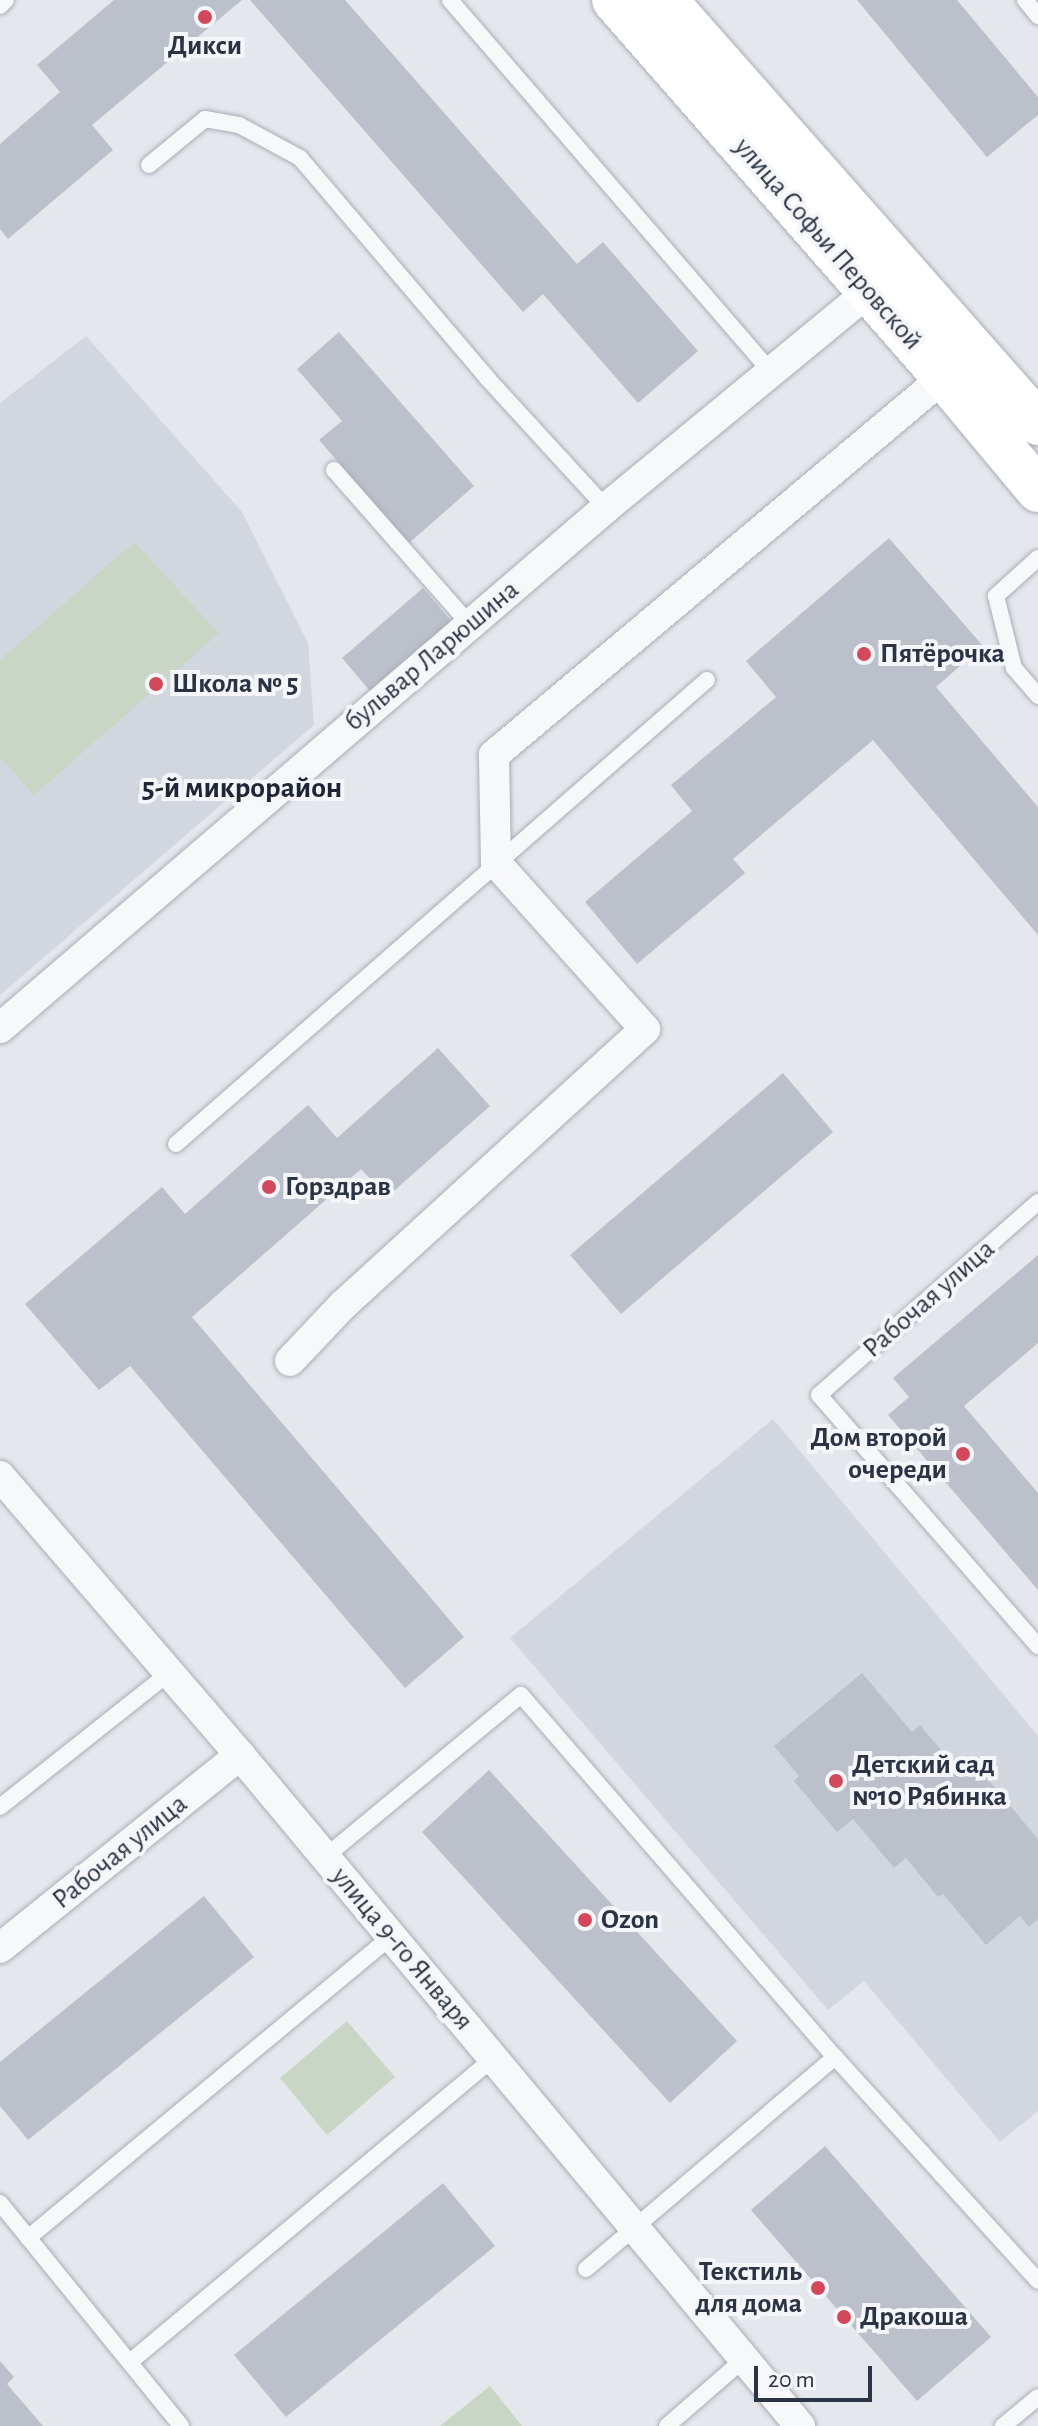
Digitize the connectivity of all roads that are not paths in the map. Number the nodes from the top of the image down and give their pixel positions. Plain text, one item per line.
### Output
1 (6, 0) edge
2 (450, 0) edge
3 (614, 0) edge
4 (665, 0) edge
5 (1025, 0) edge
6 (0, 6) edge
7 (1038, 16) edge
8 (149, 165) dead end
9 (869, 291) junction
10 (771, 372) junction
11 (944, 377) junction
12 (1029, 435) edge
13 (334, 470) dead end
14 (1038, 490) edge
15 (606, 508) junction
16 (1038, 558) edge
17 (466, 628) junction
18 (707, 680) dead end
19 (1038, 696) edge
20 (496, 863) junction
21 (0, 1028) edge
22 (176, 1144) dead end
23 (1038, 1202) edge
24 (290, 1361) dead end
25 (0, 1476) edge
26 (1038, 1646) edge
27 (169, 1673) junction
28 (240, 1755) junction
29 (0, 1807) edge
30 (325, 1857) junction
31 (391, 1937) junction
32 (4, 1938) edge
33 (835, 2057) junction
34 (493, 2058) junction
35 (0, 2203) edge
36 (634, 2230) junction
37 (28, 2238) junction
38 (586, 2269) dead end
39 (1038, 2281) edge
40 (744, 2359) junction
41 (130, 2362) junction
42 (1038, 2397) edge
43 (181, 2426) edge
44 (667, 2426) edge
45 (800, 2426) edge
46 (1003, 2426) edge

1 - 6 lane
2 - 10 lane
3 - 9 street, улица Софьи Перовской
4 - 12 street, улица Софьи Перовской
5 - 7 lane
8 - 15 lane
9 - 10 street, бульвар Ларюшина
9 - 11 street, улица Софьи Перовской
10 - 15 street, бульвар Ларюшина
11 - 12 street, улица Софьи Перовской
11 - 20 street
12 - 14 street, улица Софьи Перовской
13 - 17 lane
15 - 17 street, бульвар Ларюшина
16 - 19 lane
17 - 21 street, бульвар Ларюшина
18 - 20 lane
20 - 22 lane
20 - 24 street
23 - 26 lane, Рабочая улица
25 - 27 street, улица 9-го Января
27 - 28 street, улица 9-го Января
27 - 29 lane
28 - 30 street, улица 9-го Января
28 - 32 street, Рабочая улица
30 - 31 street, улица 9-го Января
30 - 33 lane
31 - 34 street, улица 9-го Января
31 - 37 lane
33 - 36 lane
33 - 39 lane
34 - 36 street, улица 9-го Января
34 - 41 lane
35 - 37 lane
36 - 38 lane
36 - 40 street, улица 9-го Января
37 - 41 lane
40 - 44 lane
40 - 45 street, улица 9-го Января
41 - 43 lane
42 - 46 lane

